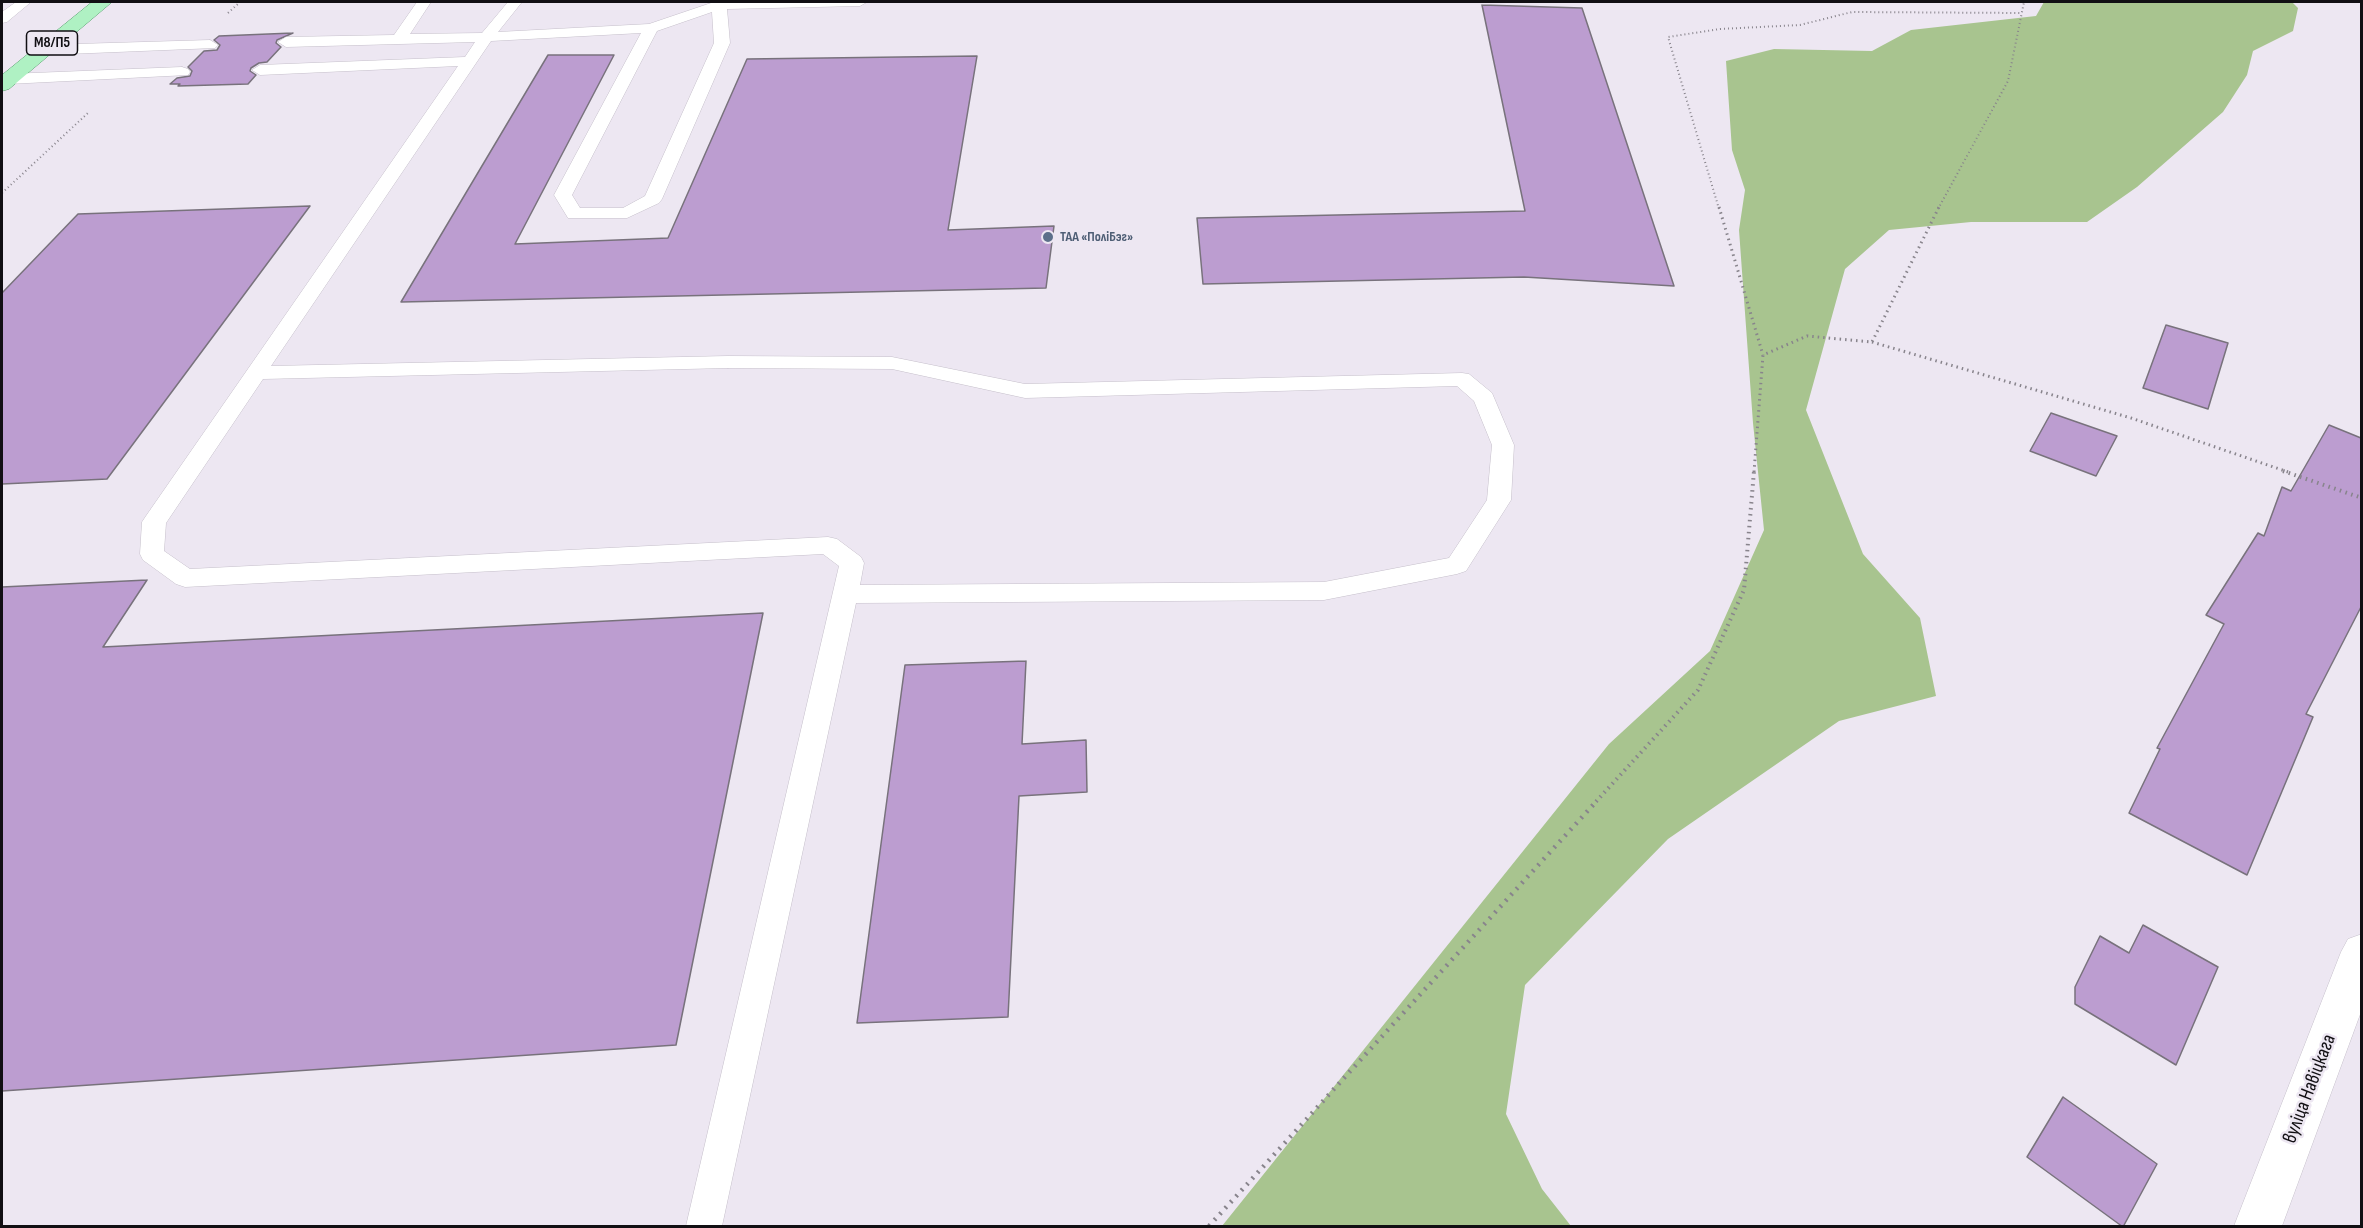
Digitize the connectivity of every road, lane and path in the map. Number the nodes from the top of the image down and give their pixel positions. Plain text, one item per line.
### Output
1 (24, 2) edge
2 (103, 2) edge
3 (424, 2) edge
4 (515, 2) edge
5 (860, 2) edge
6 (2024, 2) edge
7 (720, 3) edge
8 (2021, 13) junction
9 (2, 19) edge
10 (651, 28) junction
11 (486, 37) junction
12 (399, 39) junction
13 (286, 42) dead end
14 (210, 45) dead end
15 (43, 50) junction
16 (470, 61) junction
17 (260, 70) dead end
18 (182, 72) dead end
19 (5, 82) edge
20 (1872, 342) junction
21 (1763, 356) junction
22 (256, 373) junction
23 (2361, 498) edge
24 (846, 594) junction
25 (2361, 952) edge
26 (704, 1227) edge
27 (1209, 1227) edge
28 (2258, 1227) edge

1 - 9 lane
2 - 15 main road, М8/П5
3 - 12 lane
4 - 11 lane
5 - 7 lane
6 - 8 path
7 - 10 lane
7 - 10 lane
8 - 20 path
8 - 21 path
10 - 11 lane
11 - 12 lane
11 - 16 lane
12 - 13 lane
14 - 15 lane
15 - 19 main road, М8/П5
16 - 17 lane
16 - 22 lane
18 - 19 lane
20 - 21 path
20 - 23 path
21 - 27 path
22 - 24 lane
22 - 24 lane
24 - 26 lane
25 - 28 street, вуліца Навіцкага

